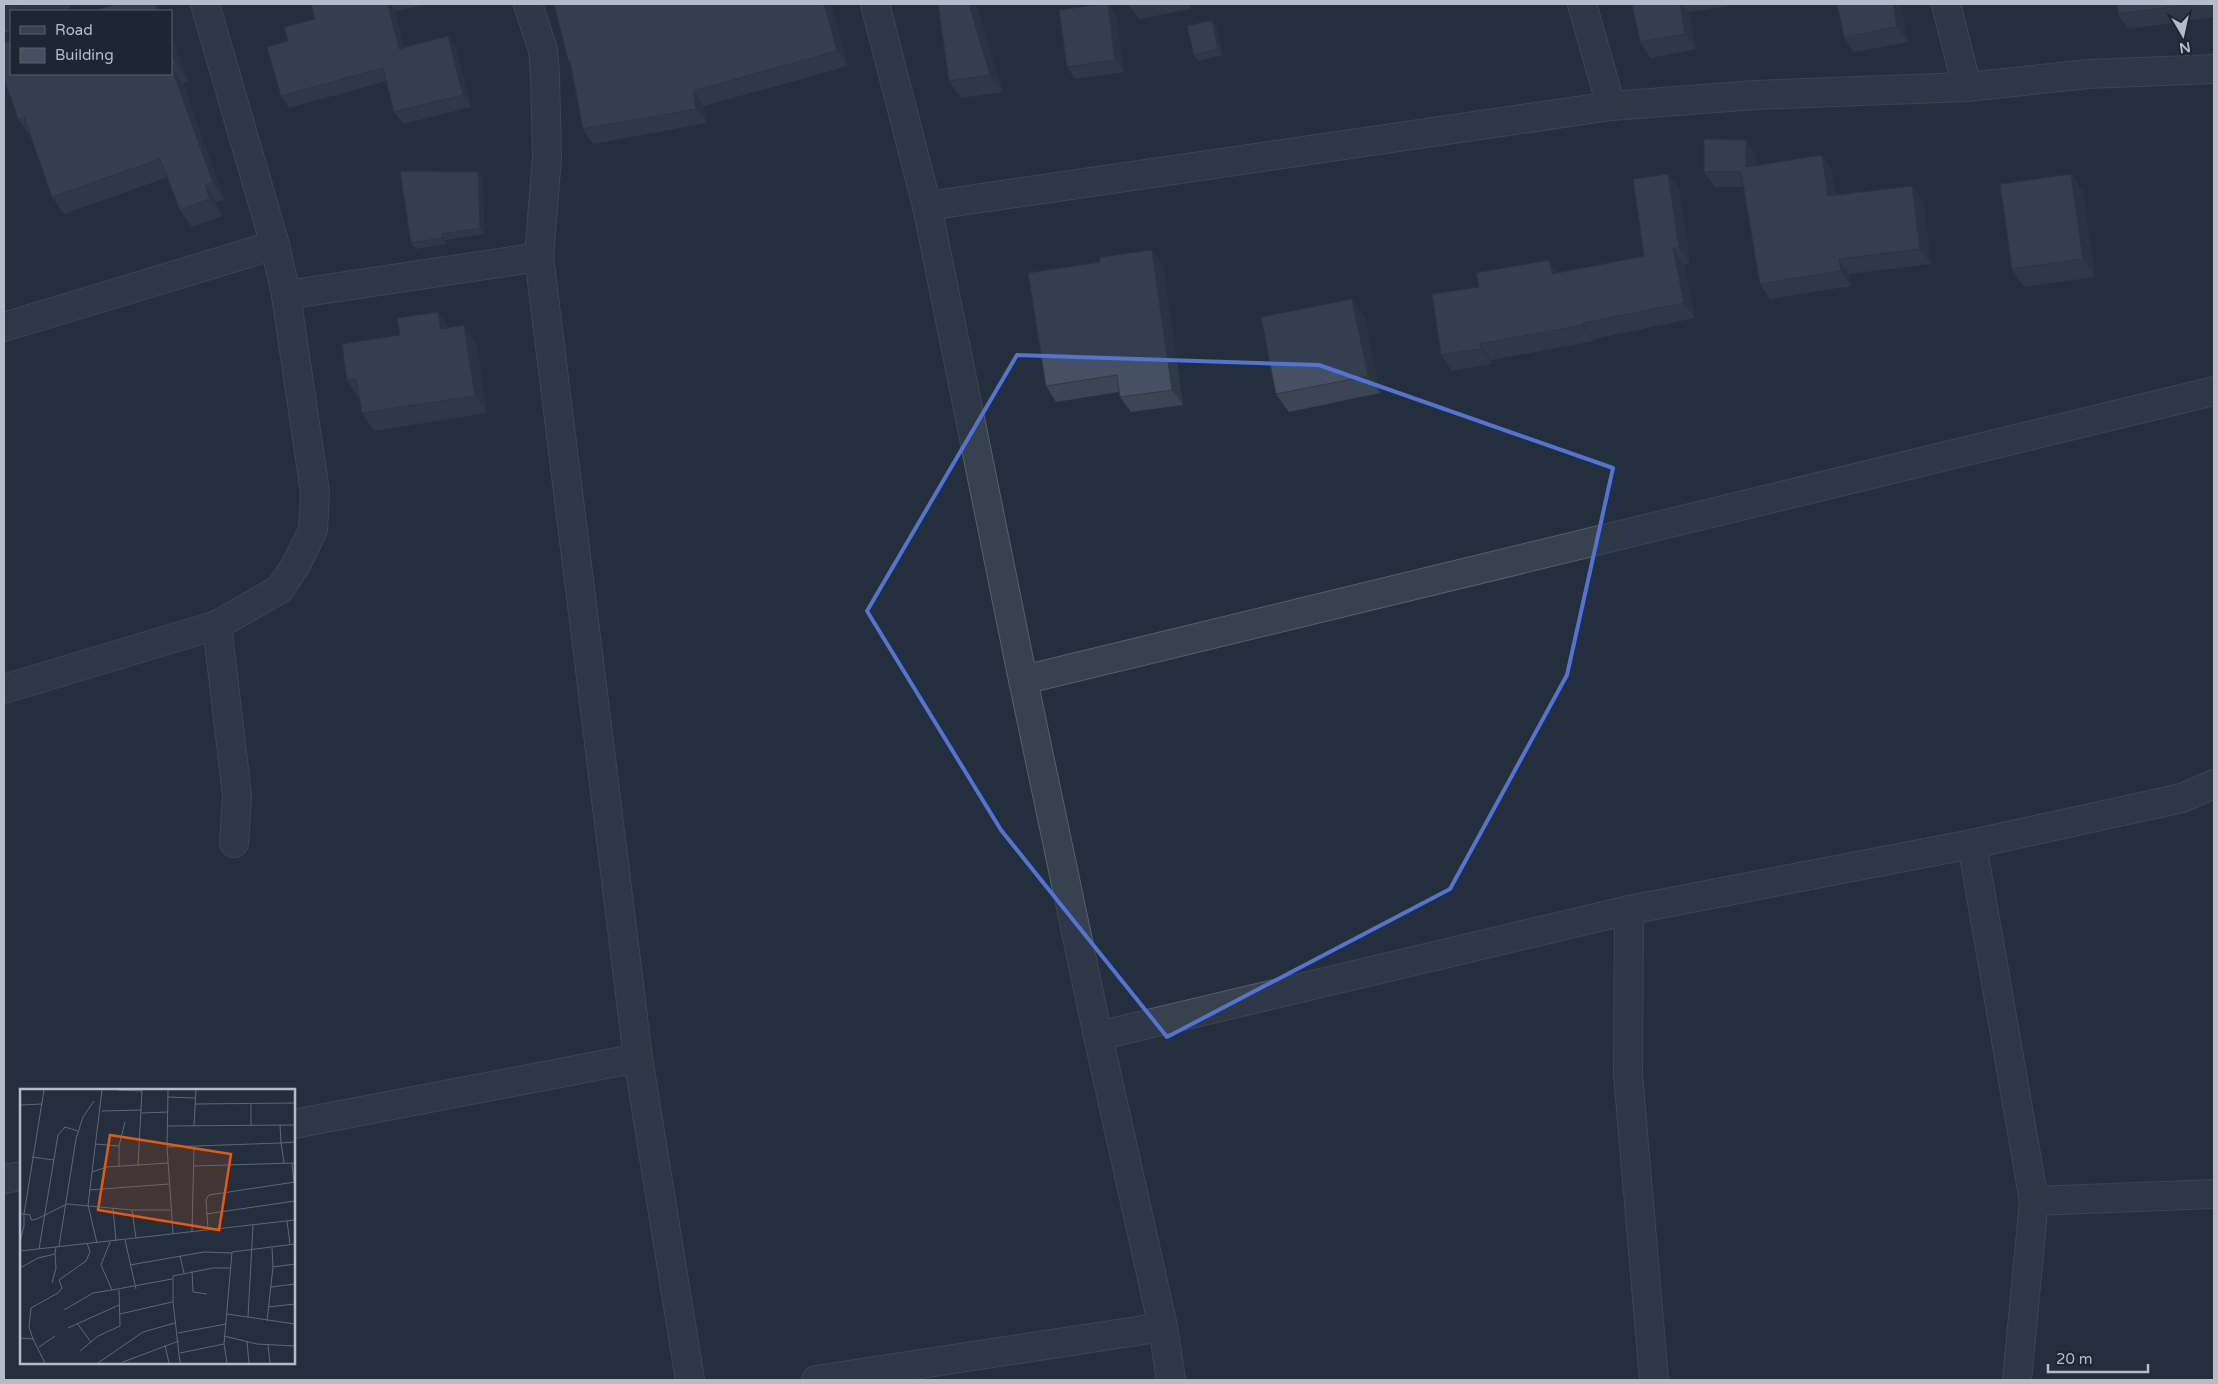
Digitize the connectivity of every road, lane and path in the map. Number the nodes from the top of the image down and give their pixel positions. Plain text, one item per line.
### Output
1 (54, 4) edge
2 (205, 4) edge
3 (528, 4) edge
4 (875, 4) edge
5 (1582, 4) edge
6 (1946, 4) edge
7 (30, 10) edge
8 (2214, 69) edge
9 (1967, 88) junction
10 (1611, 106) junction
11 (927, 206) junction
12 (276, 244) junction
13 (539, 257) junction
14 (286, 295) junction
15 (4, 327) edge
16 (2214, 391) edge
17 (217, 625) junction
18 (1023, 680) junction
19 (4, 689) edge
20 (2214, 784) edge
21 (234, 843) dead end
22 (1972, 844) junction
23 (1629, 910) junction
24 (1098, 1036) junction
25 (638, 1058) junction
26 (295, 1124) edge
27 (20, 1176) edge
28 (4, 1179) edge
29 (2214, 1194) edge
30 (2034, 1201) junction
31 (1163, 1326) junction
32 (690, 1380) edge
33 (816, 1380) edge
34 (1171, 1380) edge
35 (1654, 1380) edge
36 (2018, 1380) edge

1 - 7 street
2 - 12 street
3 - 13 street
4 - 11 street
5 - 10 street
6 - 9 street
8 - 9 street
9 - 10 street
10 - 11 street
11 - 18 street
12 - 14 street
12 - 15 street
13 - 14 street
13 - 25 street
14 - 17 street
16 - 18 street
17 - 19 street
17 - 21 street
18 - 24 street
20 - 22 street
22 - 23 street
22 - 30 street
23 - 24 street
23 - 35 street
24 - 31 street
25 - 26 street
25 - 32 street
27 - 28 street
29 - 30 street
30 - 36 street
31 - 33 street
31 - 34 street

